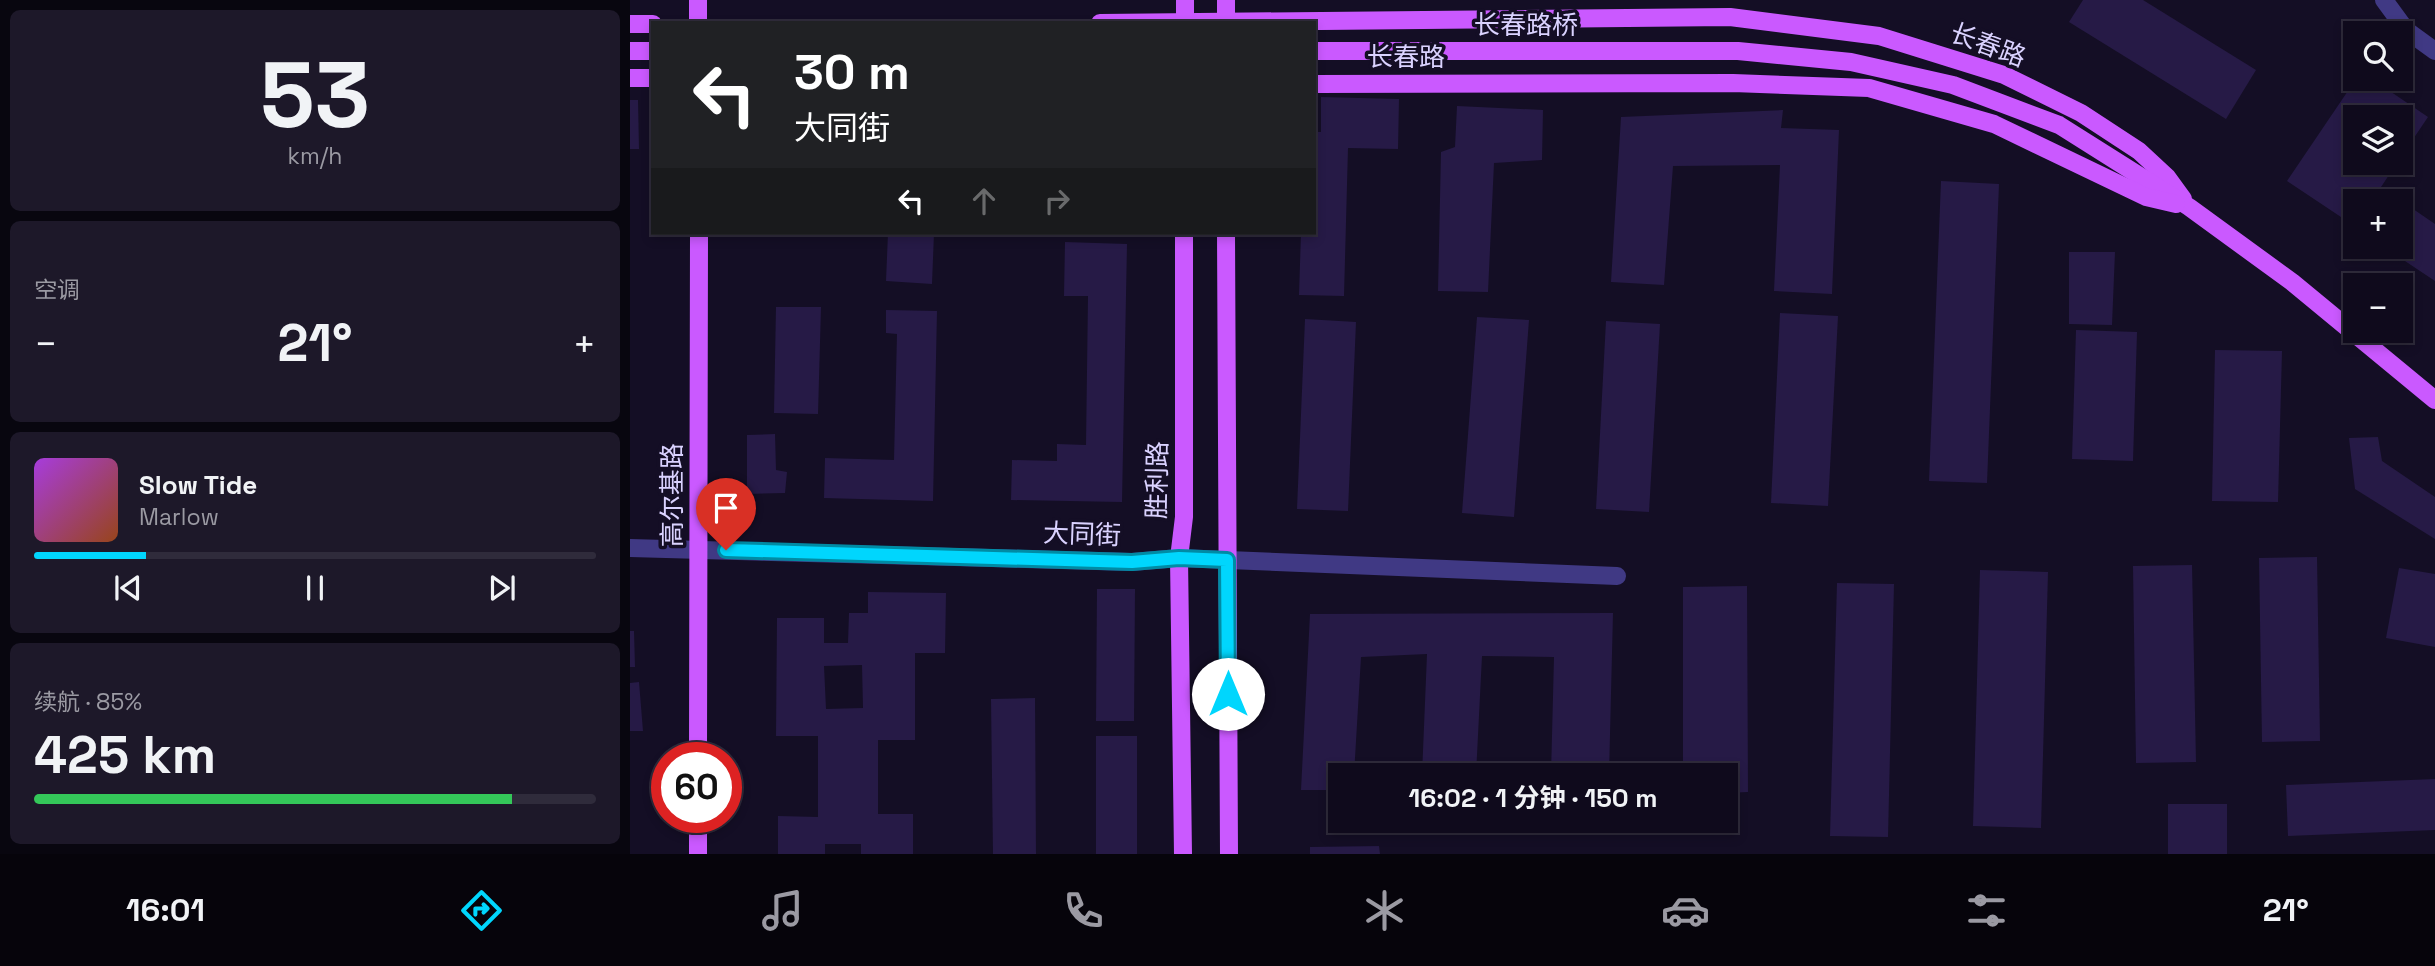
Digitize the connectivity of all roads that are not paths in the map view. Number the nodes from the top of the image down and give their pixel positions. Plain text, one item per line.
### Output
1 (698, 0) edge
2 (1185, 0) edge
3 (1226, 0) edge
4 (2384, 0) edge
5 (698, 21) edge
6 (1185, 21) edge
7 (1226, 21) edge
8 (1316, 21) edge
9 (630, 24) edge
10 (651, 24) edge
11 (630, 51) edge
12 (651, 51) edge
13 (1316, 51) edge
14 (1738, 51) joint
15 (2435, 51) edge
16 (630, 78) edge
17 (651, 78) edge
18 (1316, 84) edge
19 (2189, 207) junction
20 (699, 235) edge
21 (1184, 235) edge
22 (1226, 235) edge
23 (2435, 400) edge
24 (630, 548) edge
25 (699, 549) junction
26 (1179, 558) junction
27 (1227, 560) junction
28 (1617, 576) dead end
29 (698, 742) edge
30 (698, 833) edge
31 (698, 854) edge
32 (1183, 854) edge
33 (1229, 854) edge

1 - 5 main road
2 - 6 main road
3 - 7 main road
4 - 15 street
8 - 19 main road, 长春路
9 - 10 main road
11 - 12 main road
13 - 14 main road, 长春路桥
14 - 19 main road, 长春路
16 - 17 main road
18 - 19 main road, 长春路
19 - 23 main road, 长春路
20 - 25 main road, 高尔基路
21 - 26 main road, 胜利路
22 - 27 main road
24 - 25 street, 大同街
25 - 26 street, 大同街
25 - 29 main road, 高尔基路
26 - 27 street, 大同街
26 - 32 main road, 胜利路
27 - 28 street, 大同街
27 - 33 main road
30 - 31 main road

